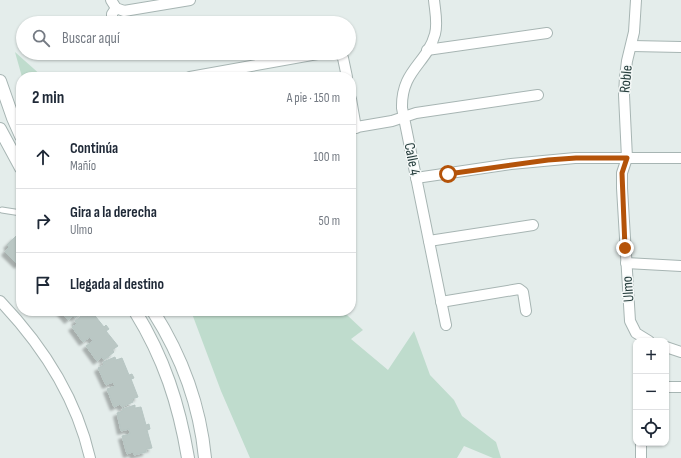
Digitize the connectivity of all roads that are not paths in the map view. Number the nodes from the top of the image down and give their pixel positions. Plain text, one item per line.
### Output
1 (190, 0) edge
2 (434, 0) edge
3 (636, 0) edge
4 (113, 4) edge
5 (112, 16) edge
6 (547, 33) dead end
7 (632, 46) junction
8 (681, 47) edge
9 (427, 50) junction
10 (284, 60) edge
11 (344, 60) edge
12 (218, 72) edge
13 (346, 72) edge
14 (0, 82) edge
15 (538, 95) dead end
16 (404, 117) junction
17 (16, 125) edge
18 (356, 128) edge
19 (0, 129) edge
20 (627, 158) junction
21 (681, 158) edge
22 (16, 159) edge
23 (416, 178) junction
24 (2, 210) dead end
25 (16, 212) edge
26 (533, 225) dead end
27 (429, 241) junction
28 (626, 263) junction
29 (681, 266) edge
30 (0, 301) edge
31 (441, 302) junction
32 (526, 311) dead end
33 (138, 316) edge
34 (156, 316) edge
35 (446, 325) dead end
36 (644, 338) edge
37 (669, 348) edge
38 (681, 352) edge
39 (669, 387) edge
40 (681, 387) edge
41 (641, 446) edge
42 (90, 458) edge
43 (188, 458) edge
44 (205, 458) edge
45 (641, 458) edge

1 - 4 street
2 - 9 street, Calle 4
3 - 7 street, Roble
4 - 5 street
6 - 9 street
7 - 8 street
7 - 20 street, Roble
9 - 16 street, Calle 4
10 - 12 street
11 - 13 street
14 - 17 street
15 - 16 street
16 - 18 street
16 - 23 street, Calle 4
19 - 22 street
20 - 21 street
20 - 23 street
20 - 28 street, Ulmo
23 - 27 street, Calle 4
24 - 25 lane
26 - 27 street
27 - 31 street, Calle 4
28 - 29 street
28 - 36 street, Ulmo
30 - 42 street
31 - 32 street
31 - 35 street, Calle 4
33 - 43 street
34 - 44 street
37 - 38 street
39 - 40 street
41 - 45 street

